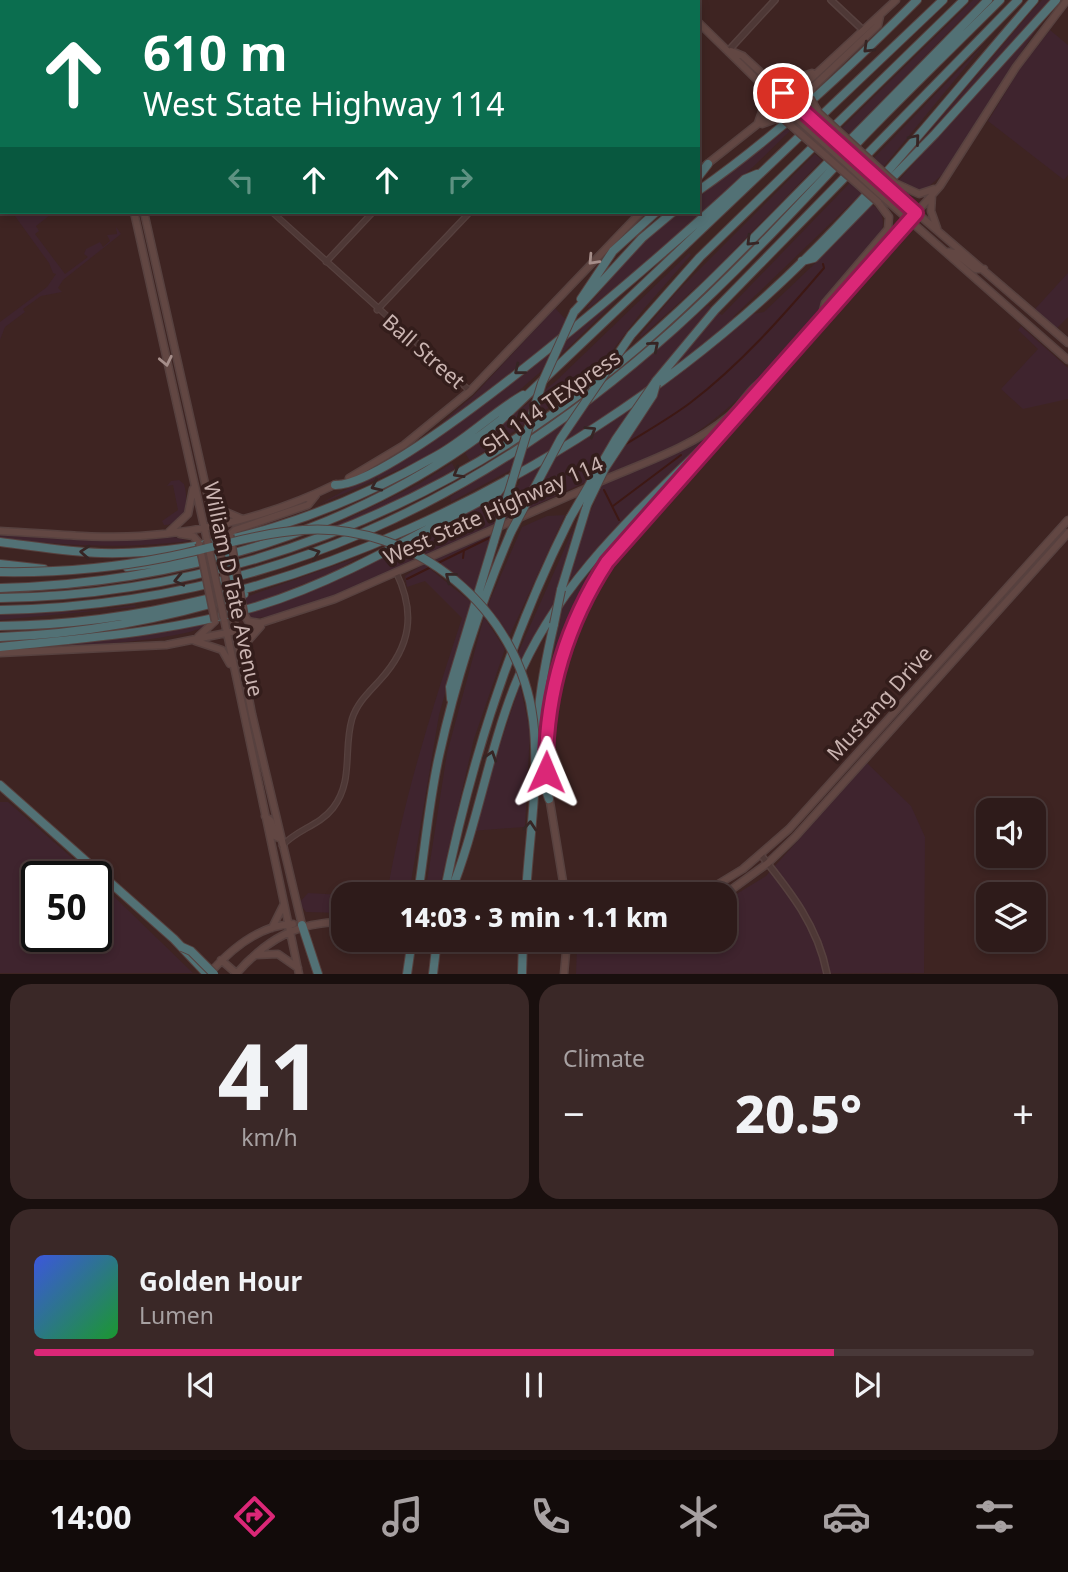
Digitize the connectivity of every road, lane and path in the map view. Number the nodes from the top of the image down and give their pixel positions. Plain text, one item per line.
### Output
1 (775, 0) edge
2 (831, 0) edge
3 (896, 0) edge
4 (917, 0) edge
5 (943, 0) edge
6 (964, 0) edge
7 (988, 0) edge
8 (1000, 0) edge
9 (1018, 0) edge
10 (1034, 0) edge
11 (1056, 0) edge
12 (1067, 0) edge
13 (880, 14) junction
14 (700, 24) edge
15 (863, 30) junction
16 (730, 50) junction
17 (818, 71) junction
18 (767, 77) junction
19 (760, 84) junction
20 (789, 99) junction
21 (782, 104) junction
22 (757, 126) junction
23 (708, 163) junction
24 (700, 169) edge
25 (765, 169) junction
26 (700, 174) edge
27 (940, 186) junction
28 (700, 190) edge
29 (932, 195) junction
30 (880, 199) junction
31 (916, 213) junction
32 (134, 214) edge
33 (144, 214) edge
34 (274, 214) edge
35 (369, 214) edge
36 (468, 214) edge
37 (639, 214) edge
38 (654, 214) edge
39 (671, 214) edge
40 (910, 221) junction
41 (148, 232) junction
42 (940, 232) junction
43 (139, 234) junction
44 (946, 251) junction
45 (802, 261) junction
46 (326, 262) junction
47 (984, 269) junction
48 (160, 292) junction
49 (152, 294) junction
50 (1030, 309) junction
51 (377, 310) junction
52 (573, 312) junction
53 (1021, 319) junction
54 (819, 323) junction
55 (1061, 337) junction
56 (1068, 343) edge
57 (1053, 346) junction
58 (1068, 360) edge
59 (772, 377) junction
60 (656, 382) junction
61 (470, 391) junction
62 (531, 392) junction
63 (189, 422) junction
64 (180, 424) junction
65 (722, 434) junction
66 (510, 476) junction
67 (193, 484) junction
68 (335, 485) junction
69 (317, 493) junction
70 (206, 494) junction
71 (244, 519) junction
72 (1068, 520) edge
73 (214, 525) junction
74 (204, 527) junction
75 (0, 531) edge
76 (168, 533) junction
77 (1068, 533) edge
78 (0, 542) edge
79 (222, 557) junction
80 (0, 564) edge
81 (303, 570) junction
82 (0, 572) edge
83 (396, 572) junction
84 (1015, 579) junction
85 (1022, 585) junction
86 (0, 588) edge
87 (0, 598) edge
88 (0, 610) edge
89 (265, 623) junction
90 (0, 626) edge
91 (236, 631) junction
92 (227, 633) junction
93 (0, 637) edge
94 (194, 640) junction
95 (0, 647) edge
96 (0, 653) edge
97 (243, 663) junction
98 (234, 671) junction
99 (452, 702) junction
100 (243, 716) junction
101 (259, 749) junction
102 (857, 754) junction
103 (864, 760) junction
104 (0, 785) edge
105 (549, 799) junction
106 (264, 815) junction
107 (279, 834) junction
108 (292, 834) junction
109 (282, 846) junction
110 (761, 855) junction
111 (768, 863) junction
112 (420, 882) edge
113 (450, 882) edge
114 (451, 882) edge
115 (527, 882) edge
116 (563, 882) edge
117 (724, 882) edge
118 (737, 886) edge
119 (284, 902) junction
120 (331, 923) edge
121 (302, 925) junction
122 (272, 928) junction
123 (291, 928) junction
124 (410, 952) edge
125 (436, 952) edge
126 (523, 952) edge
127 (567, 952) edge
128 (254, 955) junction
129 (221, 960) junction
130 (299, 971) edge
131 (210, 974) edge
132 (236, 974) edge
133 (318, 974) edge
134 (407, 974) edge
135 (433, 974) edge
136 (522, 974) edge
137 (564, 974) edge
138 (827, 974) edge

1 - 16 street
2 - 15 street
3 - 13 main road
4 -> 28 highway
5 - 25 highway
6 - 99 highway, bridge
7 -> 87 highway, SH 114 TEXpress
88 -> 8 highway, SH 114 TEXpress
9 - 60 highway
45 -> 10 highway
11 - 45 highway
12 - 27 main road, West State Highway 114
13 - 15 main road
13 - 27 main road, bridge
14 - 16 main road
15 - 17 main road
16 - 18 main road
16 - 19 main road
17 - 18 main road
17 - 20 main road
18 - 20 main road
19 - 21 main road
19 - 22 main road
20 - 21 main road
20 - 31 main road, bridge
21 - 22 main road
21 - 30 main road, bridge
22 - 23 main road
22 - 30 main road, bridge
23 - 24 main road
23 - 26 highway
25 - 62 highway
25 -> 68 highway
27 - 29 main road, West State Highway 114
29 - 31 main road, West State Highway 114
29 - 42 main road
30 - 40 main road
30 - 54 main road
31 - 40 main road, West State Highway 114
31 - 42 main road
32 - 43 main road, William D Tate Avenue
33 - 41 main road, William D Tate Avenue
34 - 46 street, Ball Street
35 - 46 street
36 - 51 street
37 -> 61 main road
38 - 52 highway
39 - 52 highway
40 - 44 main road
40 - 54 main road, West State Highway 114
41 - 43 main road
41 - 48 main road, William D Tate Avenue
42 - 47 main road
43 - 49 main road, William D Tate Avenue
44 - 47 main road
44 - 53 main road
66 -> 45 highway
46 - 51 street, Ball Street
47 - 50 main road
48 - 49 main road
48 - 63 main road, William D Tate Avenue
49 -> 64 main road, William D Tate Avenue
50 - 53 main road
50 - 55 main road
51 - 61 street, Ball Street
52 - 99 highway, bridge
53 - 57 main road
54 - 59 main road, West State Highway 114
55 - 56 main road
55 - 57 main road
57 - 58 main road
59 - 65 main road
59 - 83 main road, West State Highway 114
60 - 105 highway, bridge
60 - 113 highway, bridge
61 - 68 main road
62 -> 78 highway
62 - 79 highway
63 - 64 main road
63 - 70 main road, William D Tate Avenue
64 - 67 main road, William D Tate Avenue
65 - 105 main road
114 -> 65 highway
66 - 81 highway
66 - 95 highway
67 - 74 main road, William D Tate Avenue
67 - 76 main road
68 - 69 main road
69 - 71 main road
69 - 89 main road, bridge
70 - 71 main road
70 - 73 main road, William D Tate Avenue
71 - 73 main road
72 - 84 main road, Mustang Drive
73 - 74 main road
73 - 91 main road, William D Tate Avenue, bridge
74 - 76 main road
74 - 92 main road, William D Tate Avenue, bridge
75 - 76 main road
76 - 94 main road, bridge
77 - 85 main road, Mustang Drive
79 - 80 highway
79 - 86 highway
81 - 90 highway
81 - 93 highway
115 -> 82 highway, bridge
83 - 89 main road, West State Highway 114
83 - 108 street
84 - 85 main road
84 - 102 main road, Mustang Drive
85 - 103 main road, Mustang Drive
89 - 91 main road, West State Highway 114
89 - 97 main road
91 - 92 main road, West State Highway 114
91 - 97 main road, William D Tate Avenue
92 - 94 main road, West State Highway 114
92 - 98 main road, William D Tate Avenue
94 - 96 main road, West State Highway 114
94 - 98 main road
97 - 101 main road, William D Tate Avenue
98 - 100 main road, William D Tate Avenue
99 - 112 highway
100 - 101 main road
100 - 106 main road, William D Tate Avenue
101 - 107 main road, William D Tate Avenue
102 - 103 main road
102 - 110 main road, Mustang Drive
103 - 111 main road, Mustang Drive
104 - 131 highway, bridge
105 - 116 main road
106 - 107 main road
106 - 119 main road, William D Tate Avenue
107 - 108 street
107 - 109 main road, William D Tate Avenue
108 - 109 street
109 - 121 main road, William D Tate Avenue
110 - 111 street
110 - 117 main road, Mustang Drive
111 - 118 main road, Mustang Drive
111 - 138 street
119 - 122 main road
119 - 123 main road, William D Tate Avenue
120 - 121 main road
121 - 123 main road
121 - 133 highway
122 - 123 main road
122 - 129 main road
123 - 128 main road
123 - 130 main road, William D Tate Avenue
124 - 134 highway
125 - 135 highway
126 - 136 highway
127 - 137 main road
128 - 130 main road
128 - 132 main road
129 - 131 main road
129 - 132 main road

